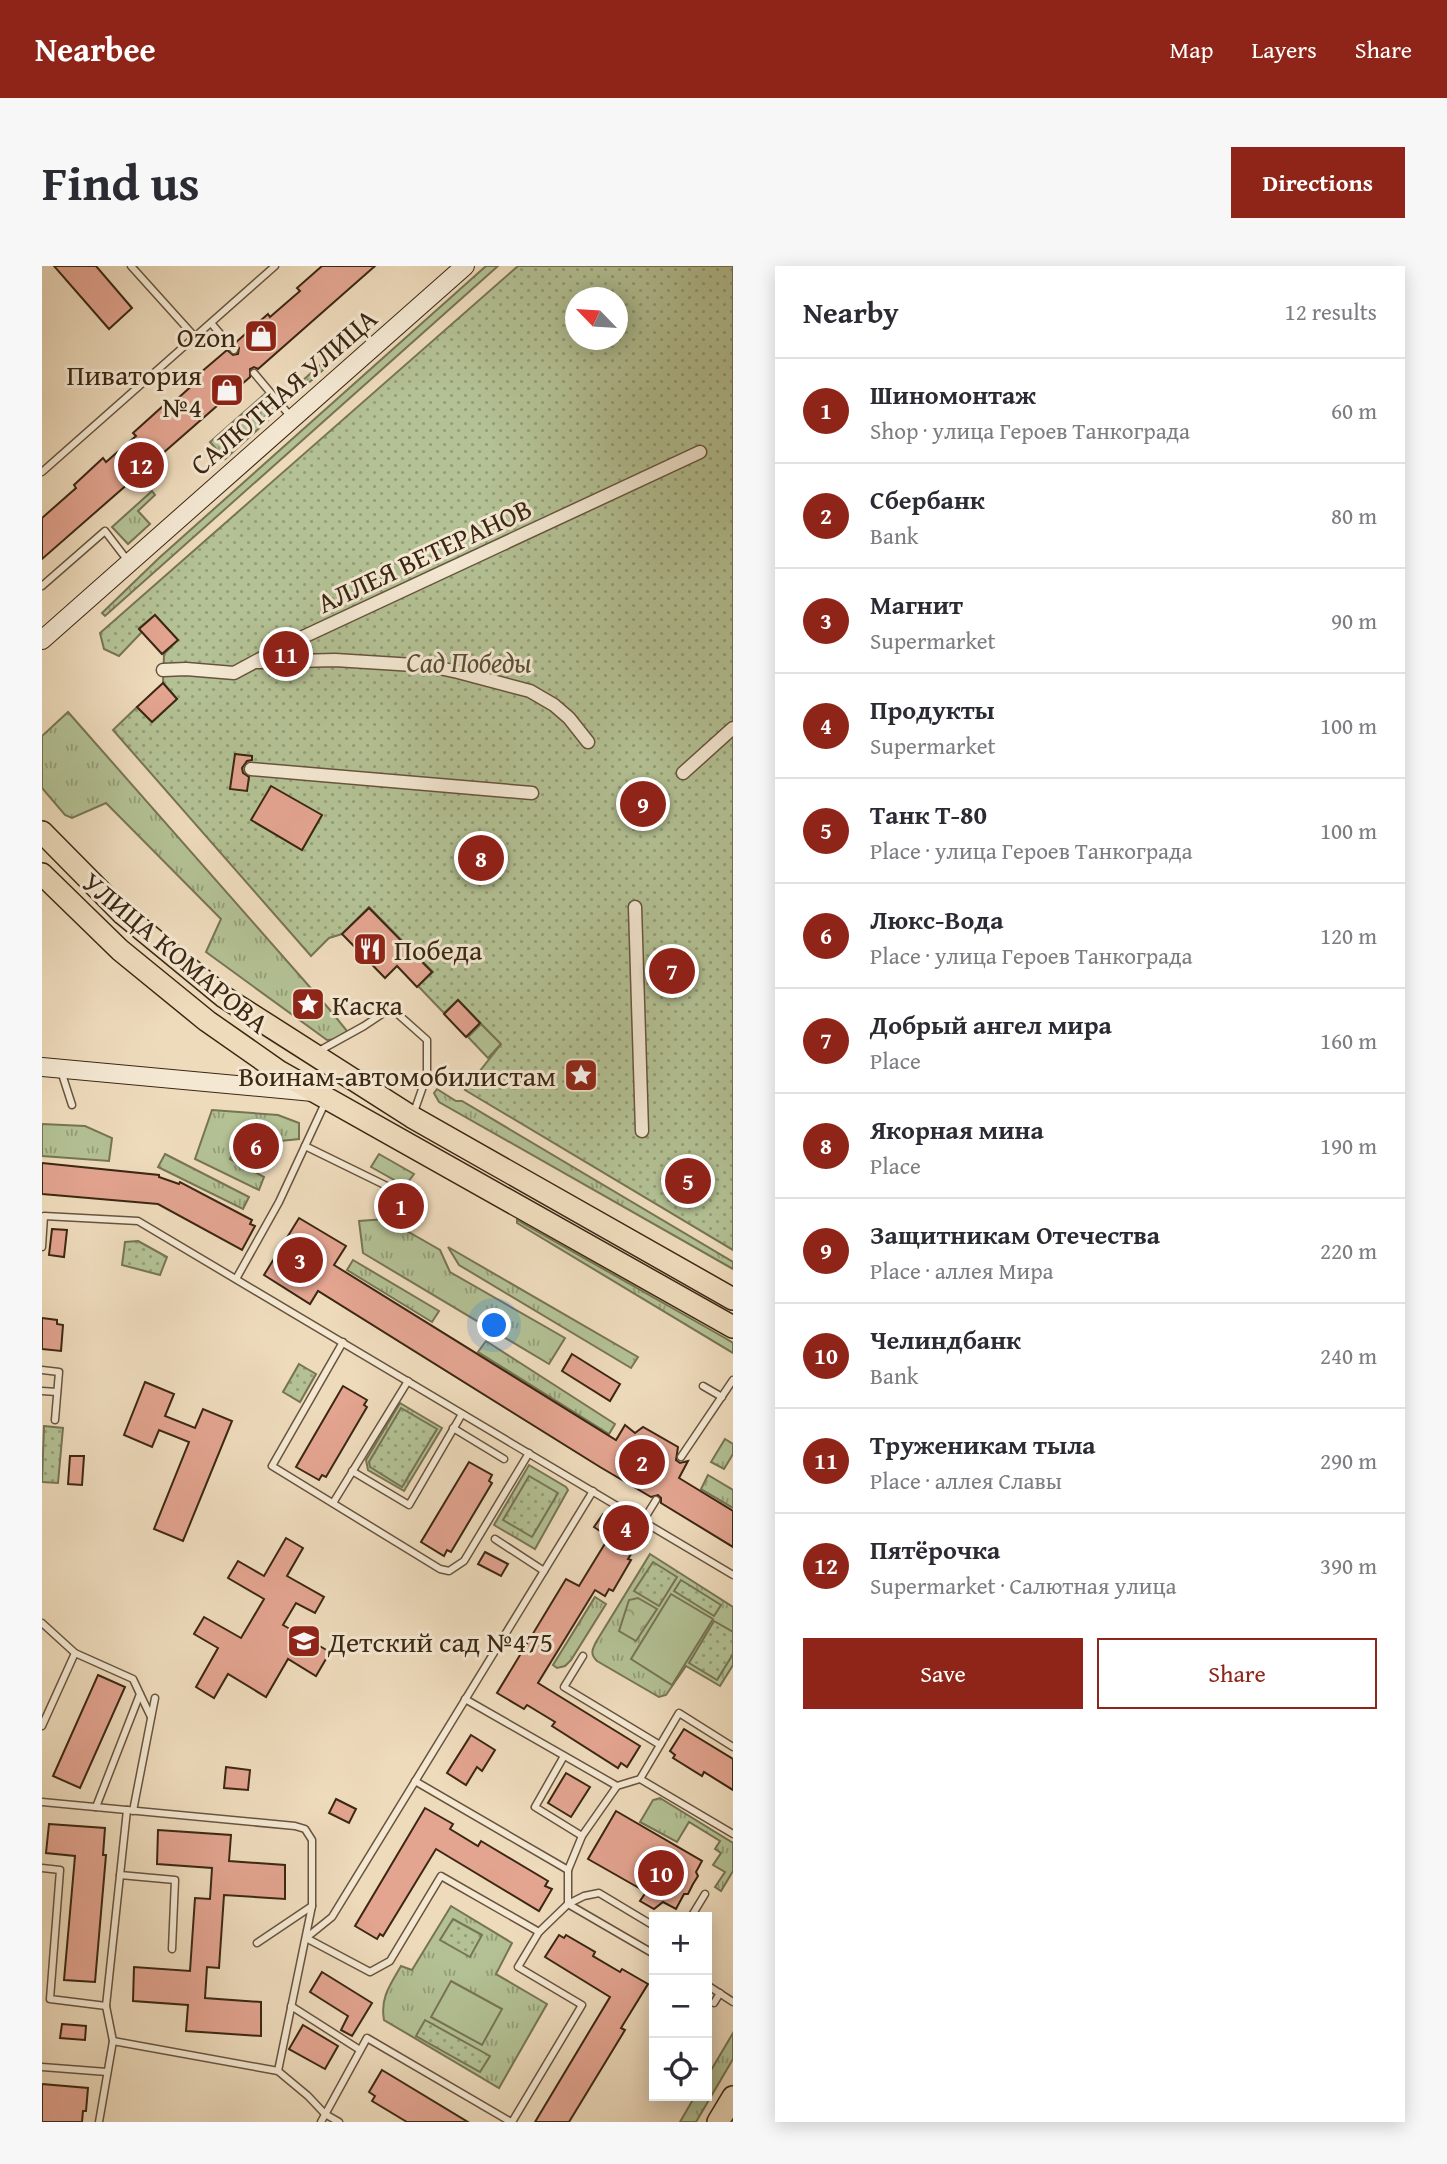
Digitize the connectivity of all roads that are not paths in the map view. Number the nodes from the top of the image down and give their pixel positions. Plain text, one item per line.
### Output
1 (131, 266) edge
2 (275, 266) edge
3 (465, 266) edge
4 (211, 323) junction
5 (195, 337) junction
6 (234, 350) dead end
7 (254, 373) dead end
8 (292, 418) junction
9 (700, 452) dead end
10 (42, 472) edge
11 (129, 562) junction
12 (42, 586) edge
13 (42, 640) edge
14 (254, 662) junction
15 (163, 670) dead end
16 (733, 728) edge
17 (588, 742) dead end
18 (251, 769) dead end
19 (683, 773) dead end
20 (532, 793) dead end
21 (42, 832) edge
22 (42, 874) edge
23 (635, 907) dead end
24 (312, 1055) junction
25 (42, 1067) edge
26 (61, 1069) junction
27 (342, 1074) junction
28 (320, 1096) junction
29 (72, 1105) dead end
30 (412, 1117) junction
31 (642, 1131) dead end
32 (305, 1146) junction
33 (399, 1192) dead end
34 (42, 1247) edge
35 (236, 1279) junction
36 (733, 1299) edge
37 (733, 1327) edge
38 (343, 1342) junction
39 (42, 1370) edge
40 (733, 1380) edge
41 (408, 1381) junction
42 (703, 1386) dead end
43 (731, 1388) edge
44 (42, 1391) edge
45 (57, 1392) junction
46 (722, 1397) junction
47 (462, 1413) junction
48 (55, 1420) dead end
49 (453, 1429) junction
50 (529, 1453) junction
51 (681, 1457) dead end
52 (504, 1459) dead end
53 (352, 1471) junction
54 (593, 1491) junction
55 (656, 1500) dead end
56 (333, 1503) junction
57 (643, 1521) junction
58 (495, 1539) dead end
59 (544, 1570) junction
60 (733, 1575) edge
61 (42, 1623) edge
62 (75, 1653) junction
63 (583, 1656) dead end
64 (140, 1694) junction
65 (155, 1698) dead end
66 (465, 1699) junction
67 (151, 1717) junction
68 (42, 1726) edge
69 (660, 1745) junction
70 (733, 1747) edge
71 (564, 1756) junction
72 (640, 1779) junction
73 (415, 1781) junction
74 (617, 1786) junction
75 (42, 1802) edge
76 (96, 1807) junction
77 (130, 1810) junction
78 (733, 1834) edge
79 (582, 1836) junction
80 (42, 1868) edge
81 (568, 1871) junction
82 (120, 1875) junction
83 (705, 1894) dead end
84 (568, 1904) junction
85 (312, 1906) junction
86 (694, 1912) edge
87 (649, 1923) edge
88 (539, 1932) junction
89 (306, 1938) junction
90 (257, 1943) dead end
91 (172, 1949) dead end
92 (649, 1951) edge
93 (712, 1988) edge
94 (720, 1993) junction
95 (733, 2001) edge
96 (714, 2003) dead end
97 (106, 2006) junction
98 (292, 2007) junction
99 (113, 2041) junction
100 (360, 2050) junction
101 (42, 2067) edge
102 (278, 2071) junction
103 (107, 2072) junction
104 (733, 2097) edge
105 (325, 2114) junction
106 (99, 2122) edge
107 (321, 2122) edge
108 (339, 2122) edge
109 (512, 2122) edge
110 (718, 2122) edge

1 - 5 lane
2 - 4 lane
3 - 8 street, САЛЮТНАЯ УЛИЦА
4 - 5 lane
4 - 6 lane
5 - 10 lane
7 - 8 lane
8 - 11 street, САЛЮТНАЯ УЛИЦА
9 - 14 street, АЛЛЕЯ ВЕТЕРАНОВ
11 - 12 lane
11 - 13 street, САЛЮТНАЯ УЛИЦА
14 - 15 street, АЛЛЕЯ ВЕТЕРАНОВ
14 - 17 street
16 - 19 street
18 - 20 street
21 - 24 main road, УЛИЦА КОМАРОВА
22 - 28 main road, УЛИЦА КОМАРОВА
23 - 31 street
24 - 27 main road, УЛИЦА КОМАРОВА
24 - 30 lane
25 - 26 street
26 - 28 street
26 - 29 lane
27 - 28 main road
27 - 30 main road, УЛИЦА КОМАРОВА
28 - 32 lane
28 - 37 main road, УЛИЦА КОМАРОВА
30 - 36 main road, УЛИЦА КОМАРОВА
32 - 33 lane
32 - 35 lane
34 - 35 lane
35 - 38 lane
38 - 41 lane
38 - 56 lane
39 - 45 lane
40 - 43 lane
41 - 47 lane
41 - 53 lane
42 - 46 lane
43 - 46 lane
44 - 45 lane
45 - 48 lane
46 - 51 lane
47 - 49 lane
47 - 50 lane
49 - 52 lane
49 - 53 lane
50 - 54 lane
50 - 56 lane
53 - 56 lane
54 - 57 lane
54 - 59 lane
55 - 57 lane
57 - 60 lane
58 - 59 lane
59 - 66 lane
61 - 62 lane
62 - 64 lane
62 - 68 lane
63 - 69 lane
64 - 67 lane
64 - 76 lane
65 - 67 lane
66 - 71 lane
66 - 73 lane
67 - 77 lane
69 - 70 lane
69 - 72 lane
71 - 74 lane
71 - 79 lane
72 - 74 lane
72 - 78 lane
73 - 81 lane
73 - 89 lane
74 - 79 lane
75 - 76 lane
76 - 77 lane
77 - 82 lane
77 - 85 lane
79 - 81 lane
80 - 97 lane
81 - 84 lane
82 - 91 lane
82 - 97 lane
83 - 86 lane
84 - 87 lane
84 - 88 lane
84 - 92 lane
85 - 89 lane
85 - 90 lane
88 - 89 lane
88 - 109 lane
89 - 98 lane
93 - 94 lane
94 - 95 lane
94 - 96 lane
97 - 99 lane
98 - 100 lane
98 - 102 lane
99 - 102 lane
99 - 103 lane
100 - 105 lane
100 - 109 lane
101 - 103 lane
102 - 105 lane
103 - 106 lane
104 - 110 main road
105 - 107 lane
105 - 108 lane

